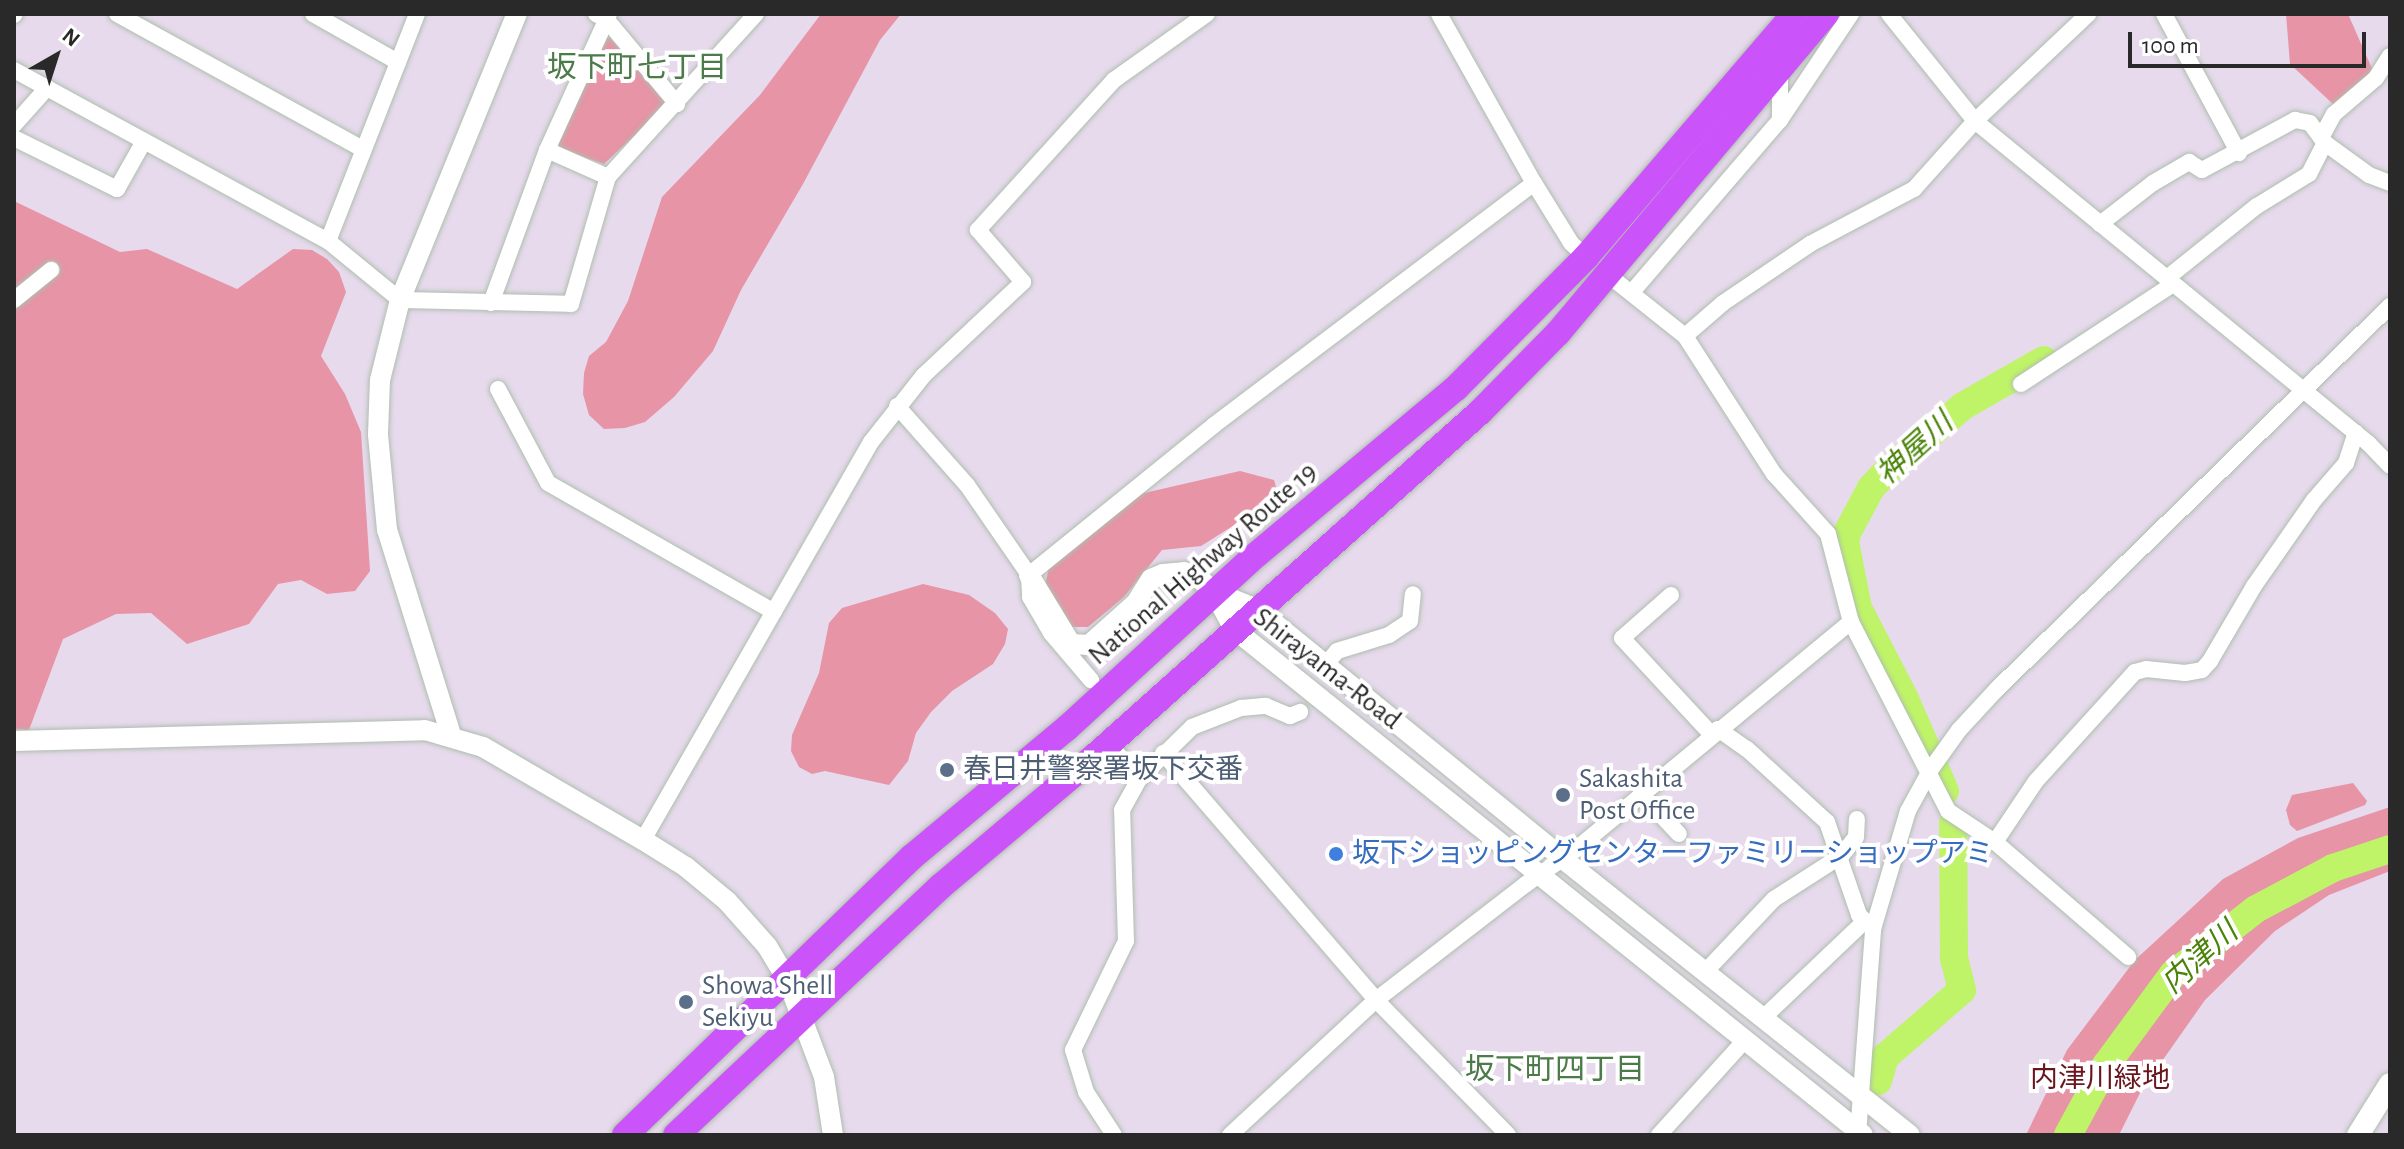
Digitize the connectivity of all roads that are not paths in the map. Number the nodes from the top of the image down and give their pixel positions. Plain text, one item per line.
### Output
1 (117, 14) edge
2 (313, 14) edge
3 (417, 14) edge
4 (517, 14) edge
5 (1207, 14) edge
6 (1439, 14) edge
7 (1794, 14) edge
8 (1826, 14) edge
9 (1851, 14) edge
10 (1889, 14) edge
11 (2088, 14) edge
12 (2164, 14) edge
13 (603, 16) edge
14 (747, 18) edge
15 (2390, 56) edge
16 (398, 62) junction
17 (14, 70) edge
18 (1780, 70) junction
19 (47, 88) junction
20 (677, 104) junction
21 (1780, 120) junction
22 (1975, 121) junction
23 (14, 125) edge
24 (14, 138) edge
25 (2323, 140) junction
26 (144, 141) junction
27 (363, 149) junction
28 (547, 150) junction
29 (2239, 153) junction
30 (608, 177) junction
31 (1534, 183) junction
32 (2390, 183) edge
33 (2100, 224) junction
34 (328, 241) junction
35 (1586, 257) junction
36 (51, 270) dead end
37 (1607, 274) junction
38 (2170, 281) junction
39 (1632, 292) junction
40 (14, 300) edge
41 (400, 300) junction
42 (491, 303) junction
43 (2390, 306) edge
44 (1685, 336) junction
45 (2021, 384) dead end
46 (498, 389) dead end
47 (2304, 391) junction
48 (897, 406) junction
49 (2356, 433) junction
50 (2390, 466) edge
51 (1029, 575) junction
52 (1214, 592) junction
53 (1413, 594) dead end
54 (1671, 595) dead end
55 (1257, 609) junction
56 (774, 612) junction
57 (1851, 622) junction
58 (1234, 629) junction
59 (1325, 665) junction
60 (1091, 680) dead end
61 (1300, 712) dead end
62 (1715, 732) junction
63 (451, 735) junction
64 (14, 741) edge
65 (1108, 744) junction
66 (1163, 753) junction
67 (1933, 768) junction
68 (1140, 778) junction
69 (1641, 794) junction
70 (1857, 819) dead end
71 (1679, 834) dead end
72 (643, 840) junction
73 (1995, 842) junction
74 (1841, 856) junction
75 (1563, 859) junction
76 (1540, 875) junction
77 (1869, 925) junction
78 (2128, 957) dead end
79 (1705, 972) junction
80 (787, 979) junction
81 (1376, 1000) junction
82 (803, 1015) junction
83 (1763, 1018) junction
84 (1745, 1040) junction
85 (2387, 1095) edge
86 (1861, 1096) junction
87 (1860, 1134) edge
88 (625, 1135) edge
89 (676, 1135) edge
90 (833, 1135) edge
91 (1114, 1135) edge
92 (1230, 1135) edge
93 (1508, 1135) edge
94 (1659, 1135) edge
95 (1910, 1135) edge
96 (2358, 1135) edge

1 - 27 street
2 - 16 street
3 - 16 street
4 - 41 street
5 - 48 street
6 - 31 street
7 - 35 highway, National Highway Route 19
8 - 18 highway
9 - 21 street
10 - 22 street
11 - 22 street
12 - 29 street
13 - 20 street
13 - 28 street
14 - 20 street
15 - 25 street
16 - 27 street
17 - 19 street
18 - 21 street
18 - 37 highway
19 - 23 street
19 - 26 street
20 - 30 street
21 - 39 street
22 - 33 street
22 - 44 street
24 - 26 street
25 - 29 street
25 - 32 street
25 - 38 street
26 - 34 street
27 - 34 street
28 - 30 street
28 - 42 street
29 - 33 street
30 - 42 street
31 - 35 street
31 - 51 street
33 - 38 street
34 - 41 street
35 - 52 highway, National Highway Route 19
36 - 40 street
37 - 39 street
37 - 55 highway
38 - 45 street
38 - 47 street
39 - 44 street
41 - 42 street
41 - 63 street
43 - 47 street
44 - 57 street
46 - 56 street
47 - 49 street
47 - 67 street
48 - 51 street
48 - 56 street
49 - 50 street
49 - 73 street
51 - 52 street
51 - 60 street
52 - 55 street, Shirayama-Road
52 - 58 street, Shirayama-Road
52 - 80 highway, National Highway Route 19
53 - 59 street
54 - 62 street
55 - 58 highway
55 - 59 street, Shirayama-Road
56 - 72 street
57 - 62 street
57 - 67 street
58 - 65 highway
58 - 76 street, Shirayama-Road
59 - 75 street, Shirayama-Road
61 - 66 street
62 - 69 street
62 - 74 street
63 - 64 street
63 - 72 street
65 - 68 street
65 - 82 highway
66 - 68 street
66 - 81 street
67 - 73 street
67 - 77 street
68 - 91 street
69 - 71 street
69 - 75 street
70 - 74 street
72 - 80 street
73 - 78 street
74 - 77 street
74 - 79 street
75 - 76 street
75 - 79 street, Shirayama-Road
76 - 81 street
76 - 84 street, Shirayama-Road
77 - 83 street
77 - 86 street
79 - 83 street, Shirayama-Road
80 - 82 street
80 - 88 highway, National Highway Route 19
81 - 92 street
81 - 93 street
82 - 89 highway
82 - 90 street
83 - 86 street, Shirayama-Road
84 - 87 street, Shirayama-Road
84 - 94 street
85 - 96 main road
86 - 87 street
86 - 95 street, Shirayama-Road

